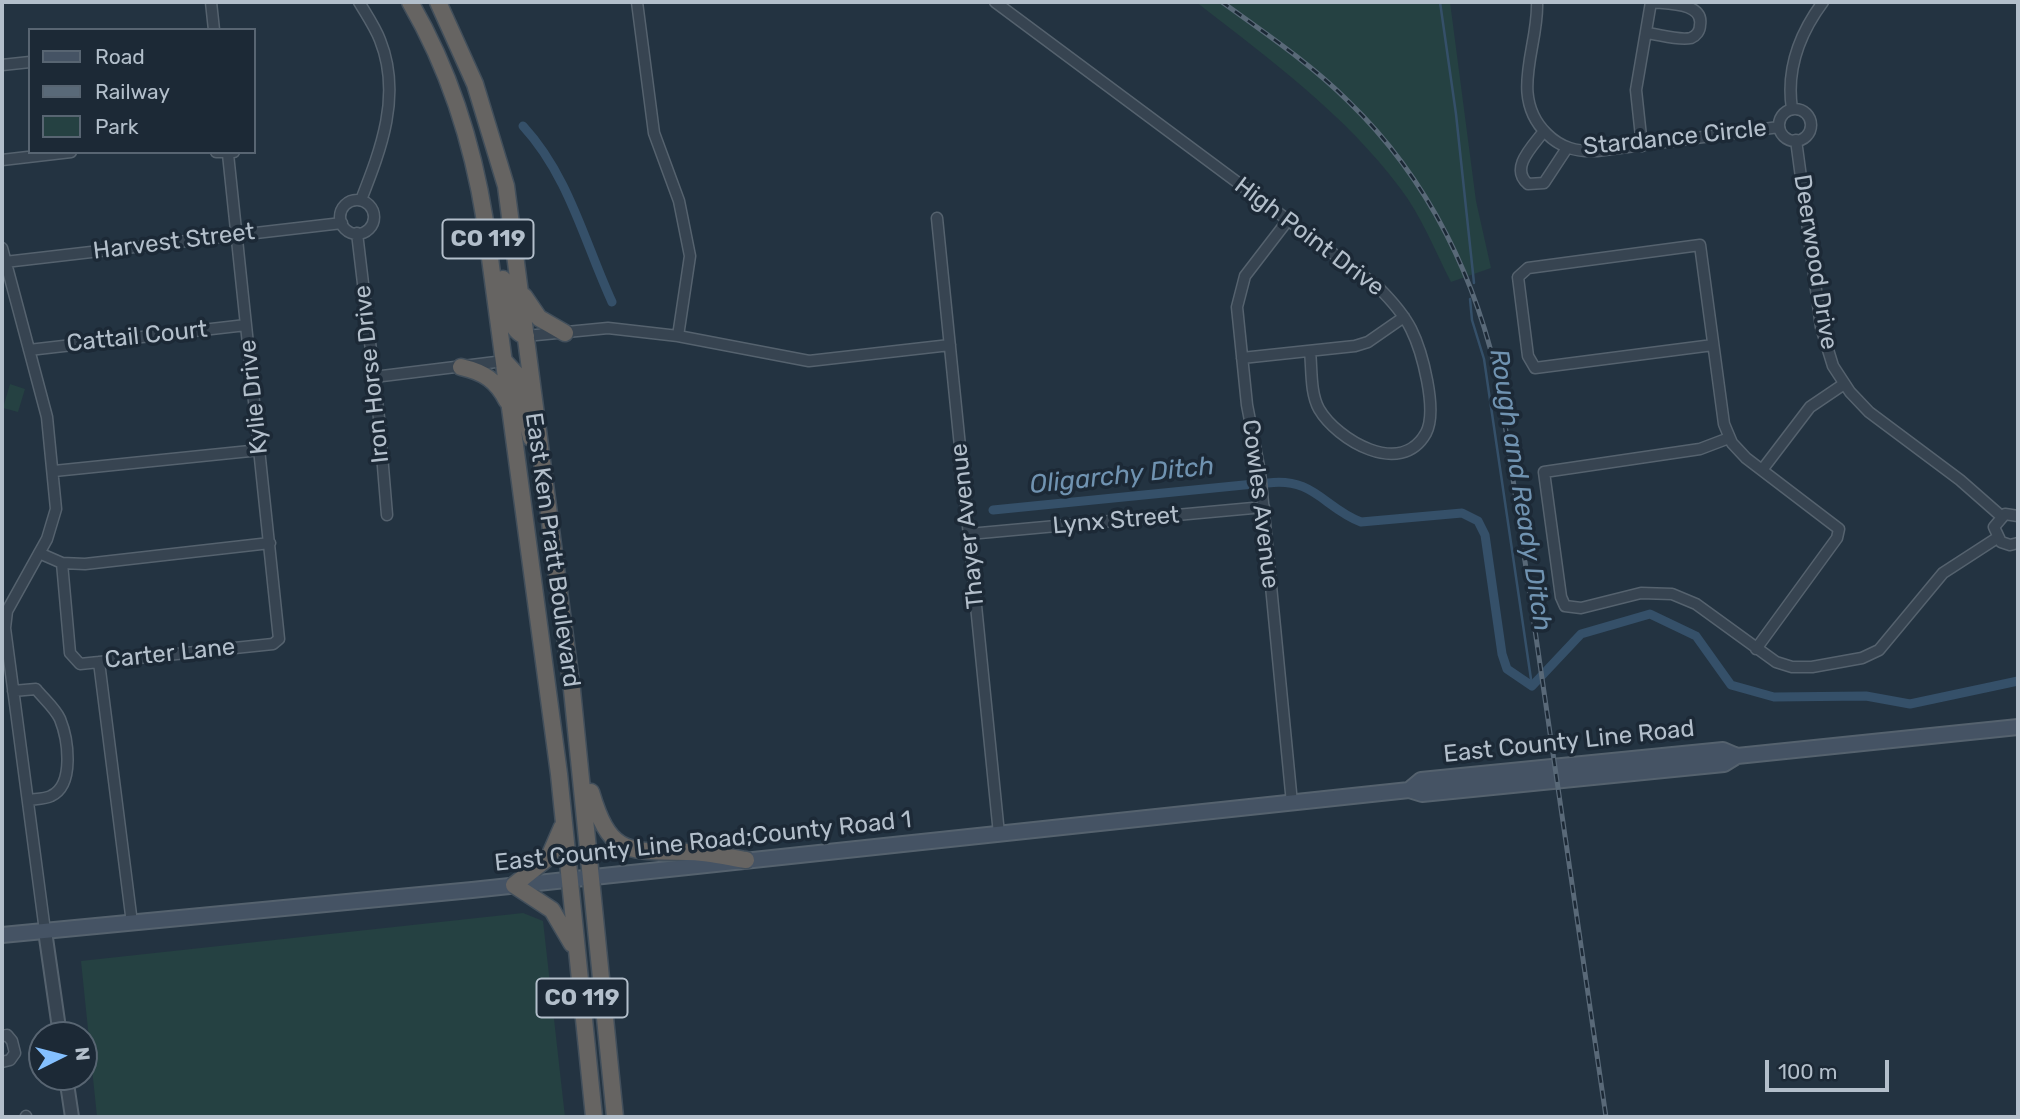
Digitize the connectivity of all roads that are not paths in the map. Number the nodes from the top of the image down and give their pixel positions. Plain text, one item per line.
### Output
1 (211, 2) edge
2 (359, 2) edge
3 (410, 2) edge
4 (438, 2) edge
5 (637, 2) edge
6 (995, 2) edge
7 (1537, 2) edge
8 (1651, 2) edge
9 (1823, 2) edge
10 (215, 28) edge
11 (1646, 33) junction
12 (28, 62) edge
13 (2, 65) edge
14 (1792, 109) junction
15 (1779, 127) junction
16 (1544, 131) junction
17 (1796, 140) junction
18 (1642, 146) junction
19 (1567, 148) junction
20 (54, 154) edge
21 (231, 154) edge
22 (2, 160) edge
23 (361, 200) junction
24 (937, 218) dead end
25 (1288, 219) junction
26 (342, 223) junction
27 (357, 233) junction
28 (236, 234) junction
29 (487, 234) junction
30 (2, 248) edge
31 (5, 262) junction
32 (520, 289) junction
33 (1404, 317) junction
34 (246, 326) junction
35 (565, 332) junction
36 (526, 336) junction
37 (678, 336) junction
38 (950, 345) junction
39 (1713, 345) junction
40 (29, 349) junction
41 (1310, 351) junction
42 (1242, 358) junction
43 (504, 361) junction
44 (461, 366) junction
45 (374, 377) junction
46 (1844, 384) junction
47 (510, 406) junction
48 (1729, 438) junction
49 (260, 450) junction
50 (540, 453) junction
51 (1762, 470) junction
52 (54, 471) junction
53 (1264, 507) junction
54 (387, 515) dead end
55 (2001, 516) junction
56 (2018, 516) edge
57 (969, 534) junction
58 (1997, 538) junction
59 (270, 543) junction
60 (2018, 543) edge
61 (39, 553) junction
62 (62, 563) junction
63 (279, 639) joint
64 (1756, 649) junction
65 (99, 662) junction
66 (13, 691) junction
67 (2018, 727) edge
68 (579, 755) junction
69 (29, 800) junction
70 (1292, 803) junction
71 (564, 821) junction
72 (999, 834) junction
73 (746, 860) junction
74 (593, 877) junction
75 (570, 879) junction
76 (514, 885) junction
77 (132, 923) junction
78 (45, 931) junction
79 (2, 935) edge
80 (579, 963) junction
81 (58, 1021) edge
82 (2, 1036) edge
83 (2, 1062) edge
84 (68, 1091) edge
85 (72, 1117) edge
86 (594, 1117) edge
87 (615, 1117) edge

1 - 10 street
2 - 23 street
3 - 29 highway, East Ken Pratt Boulevard / CO 119
4 - 32 highway, East Ken Pratt Boulevard / CO 119
5 - 37 street
6 - 25 street, High Point Drive
7 - 16 street, Stardance Circle
8 - 11 street
8 - 11 street
9 - 14 street
11 - 18 street
12 - 13 street
14 - 15 street
14 - 17 street
15 - 17 street
15 - 18 street, Stardance Circle
16 - 19 street, Stardance Circle
16 - 19 street
17 - 46 street, Deerwood Drive
18 - 19 street, Stardance Circle
20 - 22 street
21 - 28 street, Kylie Drive
23 - 26 street
23 - 27 street
24 - 38 street, Thayer Avenue
25 - 33 street, High Point Drive
25 - 42 street, Cowles Avenue
26 - 27 street
26 - 28 street, Harvest Street
27 - 45 street, Iron Horse Drive
28 - 31 street, Harvest Street
28 - 34 street, Kylie Drive
29 - 36 highway
29 - 43 highway, East Ken Pratt Boulevard / CO 119
30 - 31 street
31 - 40 street
32 - 35 highway
32 - 36 highway, East Ken Pratt Boulevard / CO 119
33 - 41 street
33 - 41 street, High Point Drive
34 - 40 street, Cattail Court
34 - 49 street, Kylie Drive
35 - 36 street
35 - 37 street
36 - 50 highway, East Ken Pratt Boulevard / CO 119
37 - 38 street
38 - 57 street, Thayer Avenue
39 - 39 street
39 - 48 street
40 - 52 street
41 - 42 street
42 - 53 street, Cowles Avenue
43 - 44 street
43 - 47 highway, East Ken Pratt Boulevard / CO 119
43 - 50 highway
44 - 45 street
44 - 47 highway
45 - 54 street, Iron Horse Drive
46 - 51 street
46 - 55 street, Deerwood Drive
47 - 71 highway, East Ken Pratt Boulevard / CO 119
48 - 51 street
48 - 64 street
49 - 52 street
49 - 59 street, Kylie Drive
50 - 68 highway, East Ken Pratt Boulevard / CO 119
51 - 64 street
52 - 61 street
53 - 57 street, Lynx Street
53 - 70 street, Cowles Avenue
55 - 56 street
55 - 58 street
57 - 72 street, Thayer Avenue
58 - 60 street
58 - 64 street
59 - 62 street
59 - 63 street, Kylie Drive
61 - 62 street
61 - 66 street
62 - 65 street, Carter Lane
63 - 65 street, Carter Lane
65 - 77 street
66 - 69 street
66 - 69 street
67 - 70 main road, East County Line Road;County Road 1
68 - 73 highway
68 - 74 highway, East Ken Pratt Boulevard / CO 119
69 - 78 street
70 - 72 main road, East County Line Road;County Road 1
71 - 75 highway, East Ken Pratt Boulevard / CO 119
71 - 76 highway
72 - 73 main road, East County Line Road;County Road 1
73 - 74 main road, East County Line Road;County Road 1
74 - 75 main road, East County Line Road;County Road 1
74 - 87 highway, East Ken Pratt Boulevard / CO 119
75 - 76 main road, East County Line Road;County Road 1
75 - 80 highway, East Ken Pratt Boulevard / CO 119
76 - 77 main road, East County Line Road;County Road 1
76 - 80 highway
77 - 78 main road, East County Line Road;County Road 1
78 - 79 main road, East County Line Road;County Road 1
78 - 81 street
80 - 86 highway, East Ken Pratt Boulevard / CO 119
82 - 83 street
84 - 85 street

